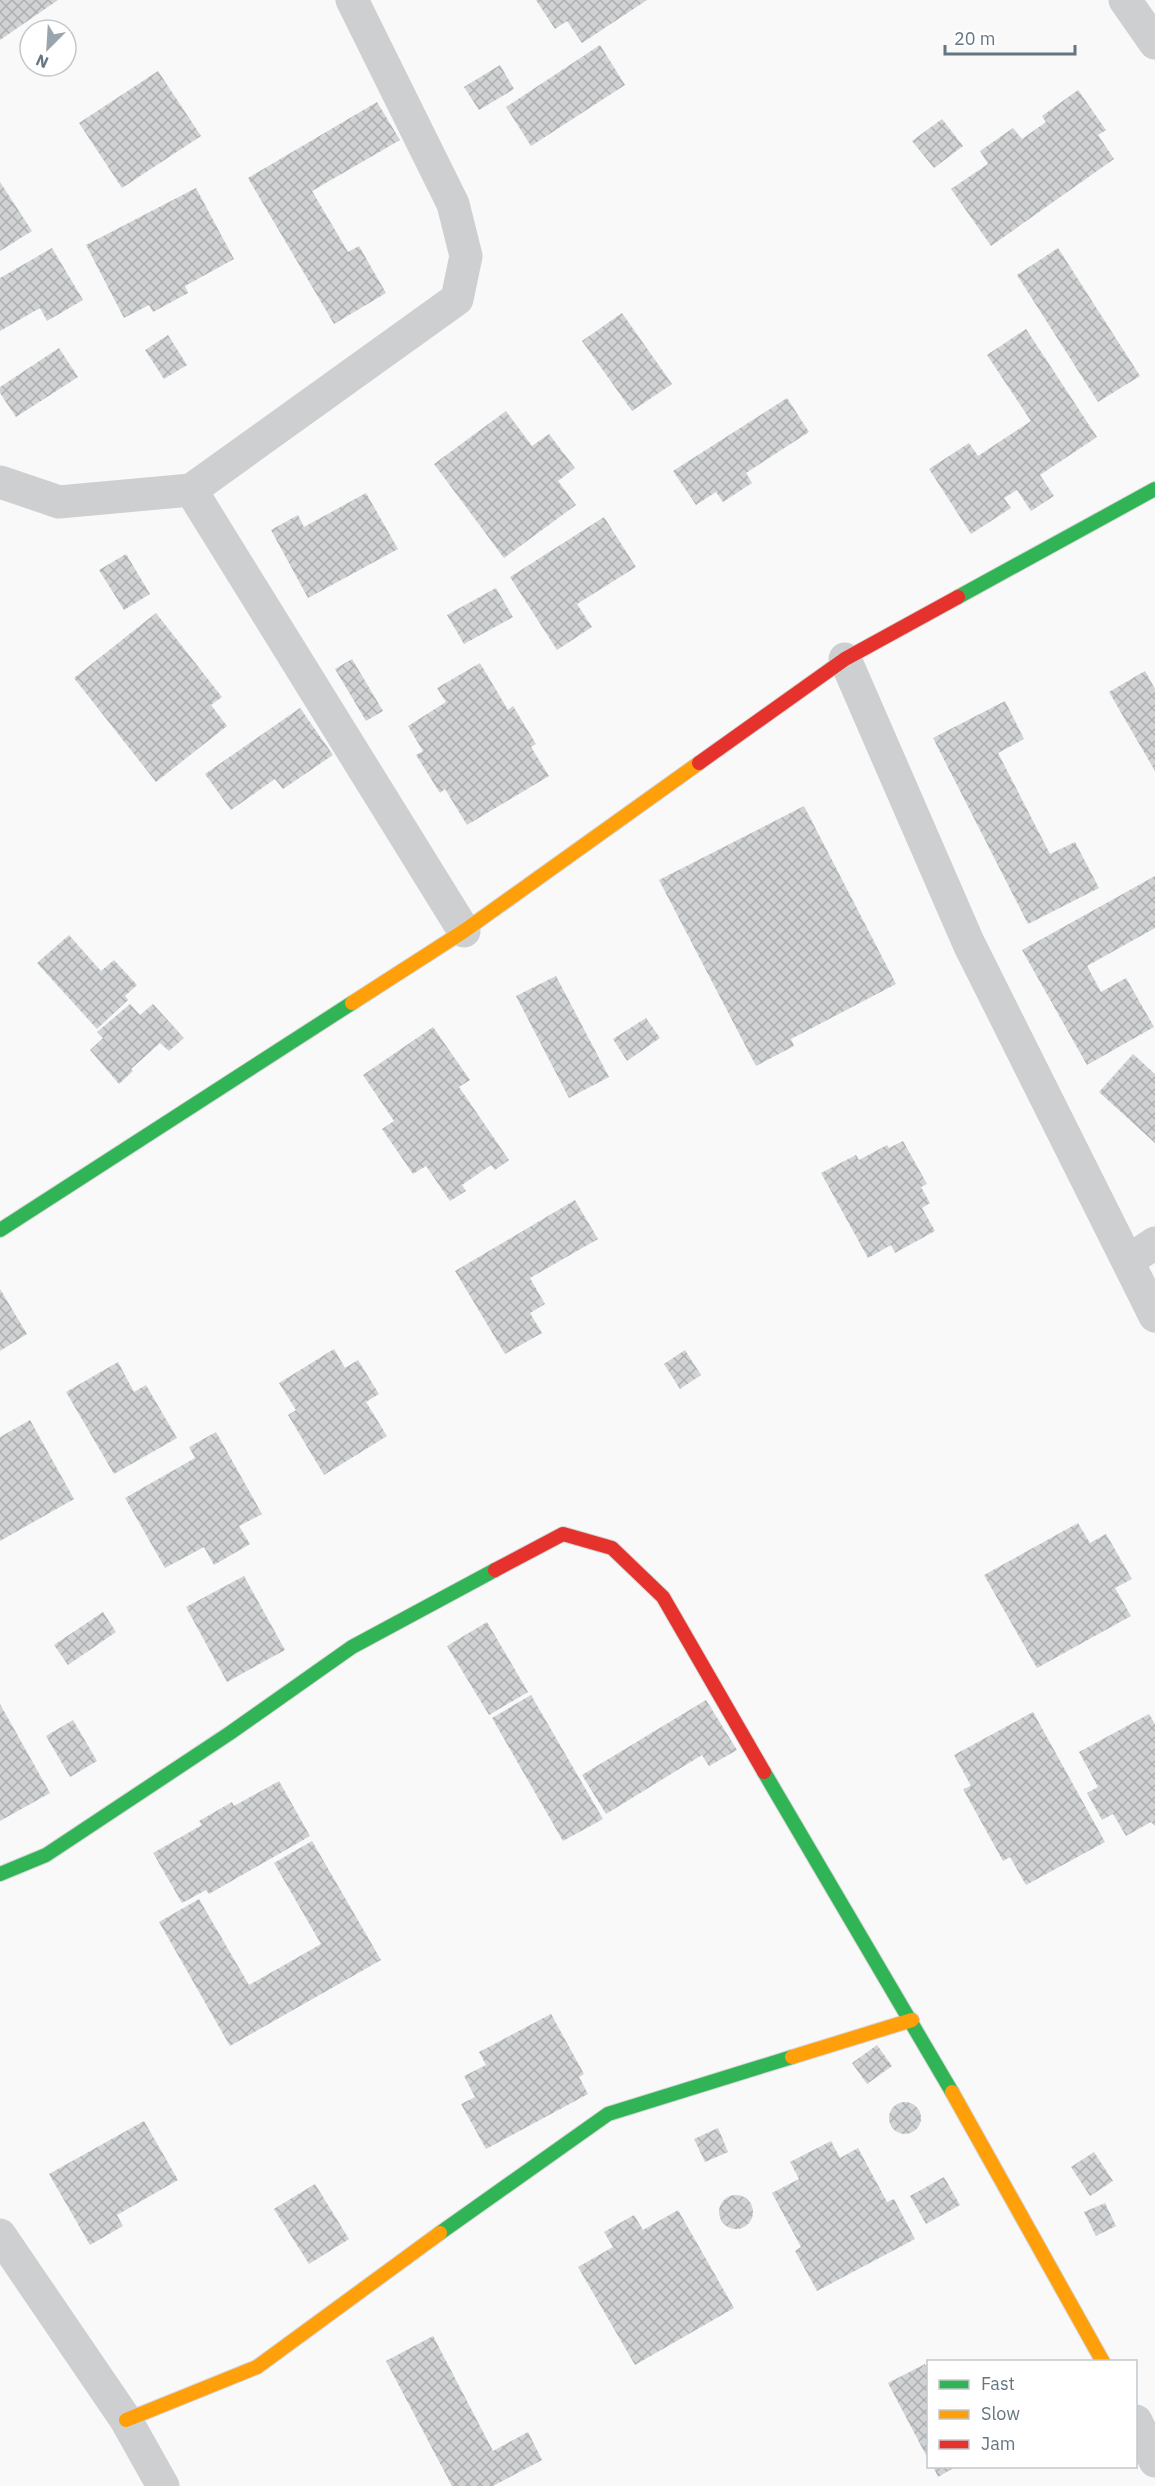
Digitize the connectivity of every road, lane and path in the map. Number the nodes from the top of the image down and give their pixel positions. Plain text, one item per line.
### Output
1 (352, 0) edge
2 (1125, 0) edge
3 (1155, 43) edge
4 (0, 482) edge
5 (1155, 489) edge
6 (191, 490) junction
7 (845, 659) junction
8 (464, 931) junction
9 (0, 1230) edge
10 (1155, 1243) edge
11 (1128, 1261) junction
12 (1155, 1316) edge
13 (0, 1874) edge
14 (912, 2020) junction
15 (0, 2235) edge
16 (1102, 2360) edge
17 (126, 2420) junction
18 (1137, 2423) edge
19 (1155, 2462) edge
20 (163, 2486) edge

1 - 6 street
2 - 3 street
4 - 6 street
5 - 7 street
6 - 8 street
7 - 8 street
7 - 11 street
8 - 9 street
10 - 11 street
11 - 12 street
13 - 14 street
14 - 16 street
14 - 17 street
15 - 17 street
17 - 20 street
18 - 19 street

